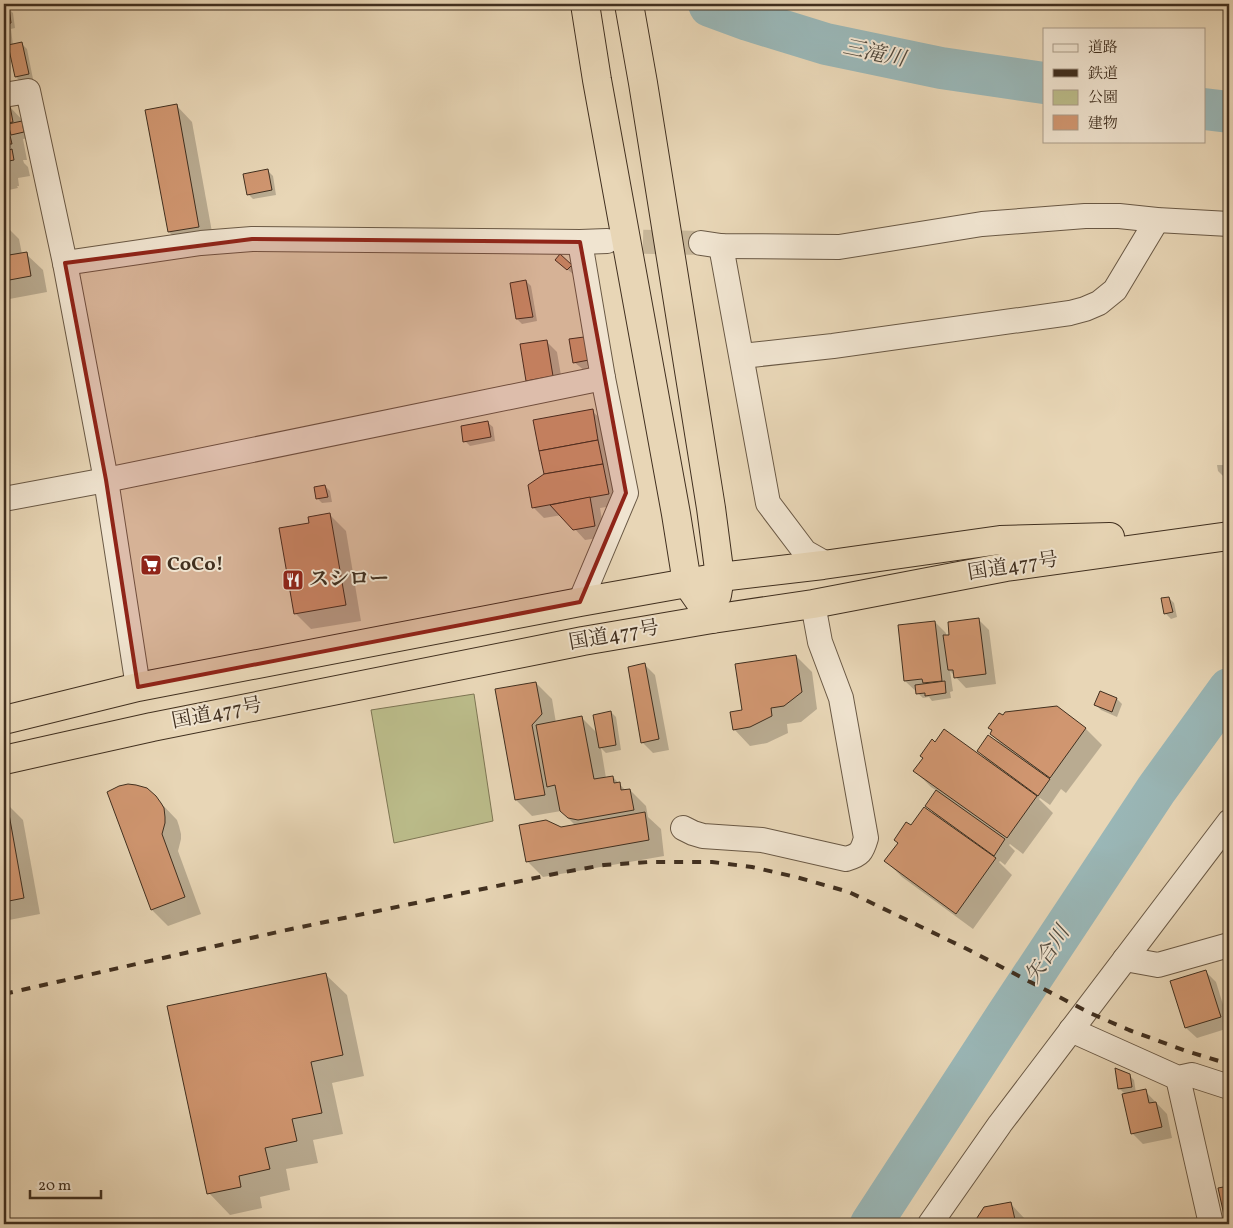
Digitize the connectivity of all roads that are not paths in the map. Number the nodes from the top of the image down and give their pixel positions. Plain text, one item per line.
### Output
1 (585, 4) edge
2 (629, 4) edge
3 (4, 95) edge
4 (1157, 220) junction
5 (1229, 224) edge
6 (606, 241) tunnel mouth
7 (580, 242) junction
8 (65, 263) junction
9 (742, 356) junction
10 (603, 378) junction
11 (106, 480) junction
12 (4, 499) edge
13 (1229, 535) edge
14 (828, 565) junction
15 (720, 577) junction
16 (687, 583) junction
17 (580, 602) junction
18 (812, 604) junction
19 (712, 619) junction
20 (138, 687) junction
21 (4, 720) edge
22 (4, 760) edge
23 (1229, 822) edge
24 (683, 828) dead end
25 (1229, 945) edge
26 (1126, 959) junction
27 (1071, 1030) junction
28 (1178, 1078) junction
29 (1229, 1087) edge
30 (930, 1224) edge
31 (1211, 1224) edge

1 - 16 highway
2 - 15 highway
3 - 8 street
4 - 5 street
4 - 9 street
4 - 9 street
6 - 7 street
7 - 8 street
7 - 10 street
8 - 11 street
9 - 14 street
10 - 11 street
10 - 17 street
11 - 12 street
11 - 20 street
13 - 14 highway, 国道477号
13 - 18 highway, 国道477号
14 - 15 highway, 国道477号
15 - 16 highway, 国道477号
15 - 19 highway
16 - 17 highway, 国道477号
16 - 19 highway
17 - 20 highway, 国道477号
18 - 19 highway, 国道477号
18 - 24 street
19 - 22 highway, 国道477号
20 - 21 highway, 国道477号
23 - 26 street
25 - 26 street
26 - 27 street
27 - 28 street
27 - 30 street
28 - 29 street
28 - 31 street

